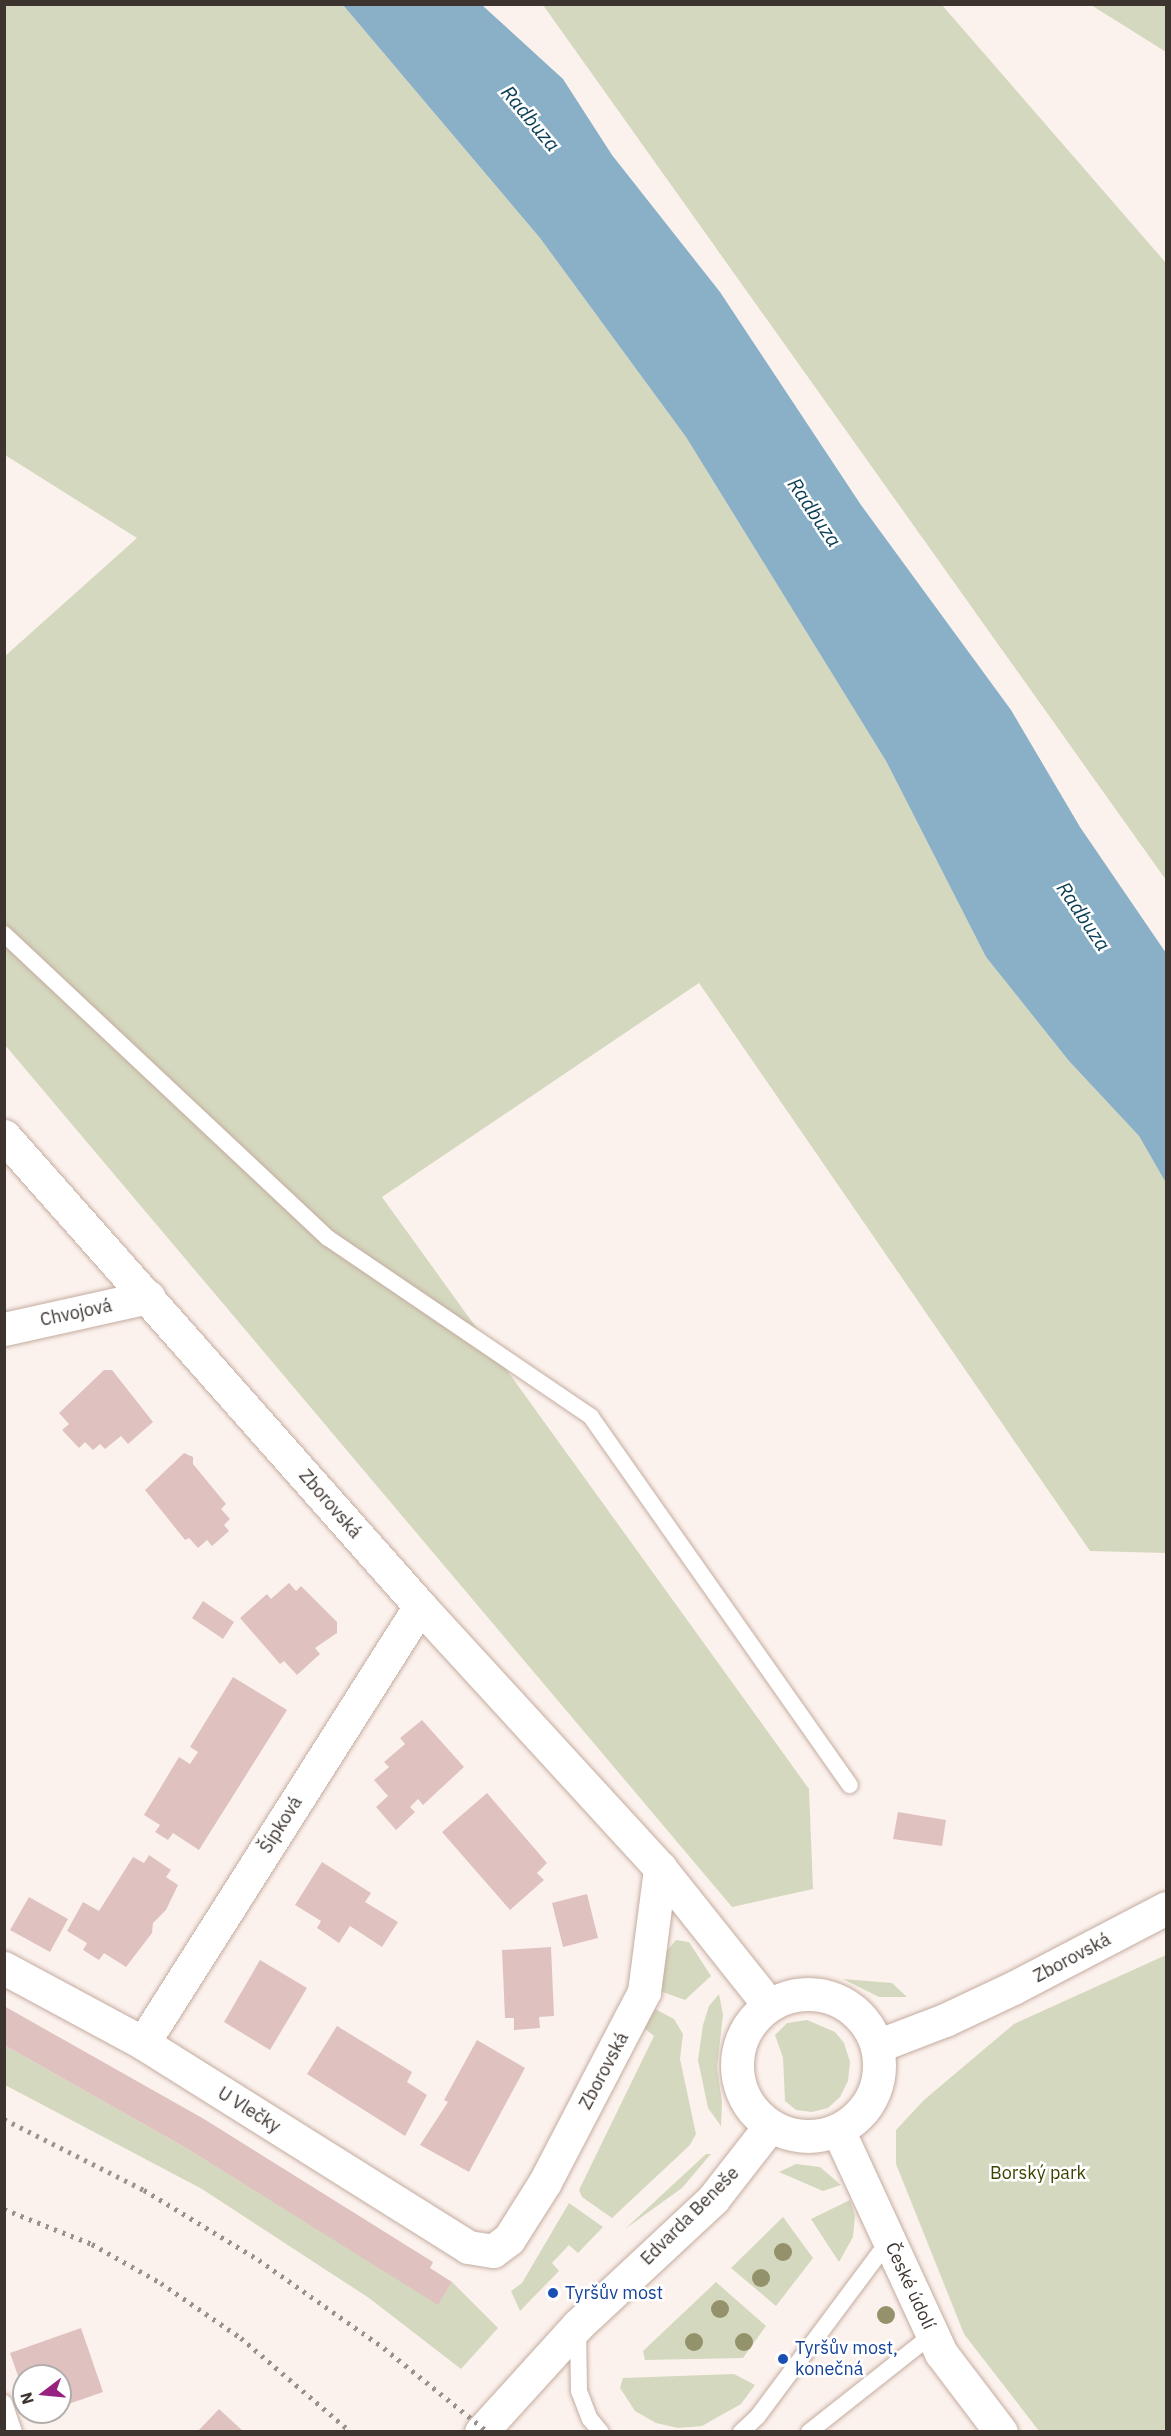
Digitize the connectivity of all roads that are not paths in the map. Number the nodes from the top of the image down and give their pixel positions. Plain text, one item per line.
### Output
1 (4, 934) edge
2 (4, 1136) edge
3 (148, 1297) junction
4 (4, 1329) edge
5 (420, 1606) junction
6 (850, 1785) dead end
7 (660, 1868) junction
8 (1167, 1908) edge
9 (4, 1968) edge
10 (769, 2005) junction
11 (143, 2043) junction
12 (877, 2046) junction
13 (770, 2126) junction
14 (838, 2130) junction
15 (889, 2240) junction
16 (493, 2251) joint
17 (578, 2325) junction
18 (933, 2334) junction
19 (4, 2403) edge
20 (14, 2432) edge
21 (481, 2432) edge
22 (602, 2432) edge
23 (741, 2432) edge
24 (809, 2432) edge
25 (1001, 2432) edge

1 - 6 lane
2 - 3 street, Zborovská
3 - 4 street, Chvojová
3 - 5 street, Zborovská
5 - 7 street, Zborovská
5 - 11 street, Šípková
7 - 10 street, Zborovská
7 - 16 street, Zborovská
8 - 12 street, Zborovská
9 - 11 street, U Vlečky
10 - 12 street
10 - 13 street
11 - 16 street, U Vlečky
12 - 14 street
13 - 14 street
13 - 17 street, Edvarda Beneše
14 - 15 street, České údolí
15 - 18 street, České údolí
15 - 23 lane
17 - 21 street, Edvarda Beneše
17 - 22 lane
18 - 24 lane
18 - 25 street, České údolí
19 - 20 lane

